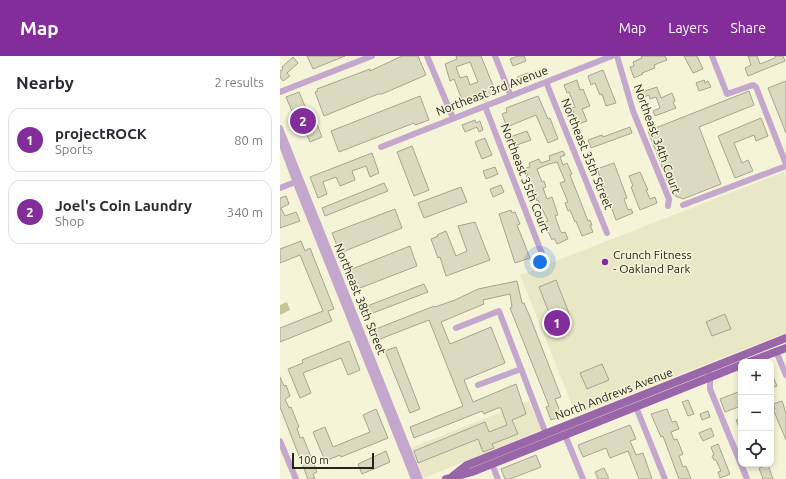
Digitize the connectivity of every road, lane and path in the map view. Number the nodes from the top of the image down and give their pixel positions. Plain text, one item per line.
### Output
1 (372, 56) edge
2 (427, 56) edge
3 (496, 56) edge
4 (612, 56) edge
5 (617, 56) edge
6 (712, 56) edge
7 (546, 82) junction
8 (280, 92) edge
9 (511, 96) junction
10 (485, 106) junction
11 (453, 118) junction
12 (280, 128) edge
13 (280, 140) edge
14 (381, 147) dead end
15 (786, 165) edge
16 (298, 181) junction
17 (280, 188) edge
18 (684, 205) dead end
19 (668, 206) dead end
20 (607, 233) dead end
21 (544, 259) dead end
22 (456, 328) dead end
23 (786, 338) edge
24 (786, 348) edge
25 (776, 351) junction
26 (756, 359) edge
27 (738, 366) edge
28 (521, 369) junction
29 (709, 374) junction
30 (786, 375) edge
31 (700, 377) junction
32 (478, 385) dead end
33 (710, 389) junction
34 (636, 407) junction
35 (570, 424) junction
36 (546, 434) junction
37 (565, 435) junction
38 (280, 441) edge
39 (538, 446) junction
40 (283, 456) edge
41 (492, 464) junction
42 (450, 478) edge
43 (296, 479) edge
44 (414, 479) edge
45 (420, 479) edge
46 (498, 479) edge
47 (583, 479) edge
48 (665, 479) edge
49 (747, 479) edge

1 - 8 street
2 - 11 street
3 - 9 street
4 - 7 street, Northeast 3rd Avenue
5 - 19 street, Northeast 34th Court
6 - 15 street
7 - 9 street, Northeast 3rd Avenue
7 - 20 street, Northeast 35th Street
9 - 10 street, Northeast 3rd Avenue
10 - 11 street, Northeast 3rd Avenue
10 - 21 street, Northeast 35th Court
11 - 14 street, Northeast 3rd Avenue
12 - 16 street, Northeast 38th Street
13 - 16 street, Northeast 38th Street
15 - 18 street
16 - 17 street
16 - 44 street, Northeast 38th Street
16 - 45 street, Northeast 38th Street
22 - 28 street
23 - 29 main road, North Andrews Avenue
24 - 25 main road
25 - 26 main road
25 - 30 street
27 - 29 main road, North Andrews Avenue
28 - 32 street
28 - 36 street
29 - 31 main road, North Andrews Avenue
29 - 33 street
31 - 33 street
31 - 34 main road, North Andrews Avenue
31 - 35 main road, North Andrews Avenue
33 - 49 street
34 - 37 main road, North Andrews Avenue
34 - 48 street
35 - 36 main road, North Andrews Avenue
35 - 37 main road
36 - 39 main road
36 - 42 main road, North Andrews Avenue
37 - 39 main road, North Andrews Avenue
37 - 47 street
38 - 40 street
39 - 41 main road, North Andrews Avenue
40 - 43 street
41 - 42 main road, North Andrews Avenue
41 - 46 street

